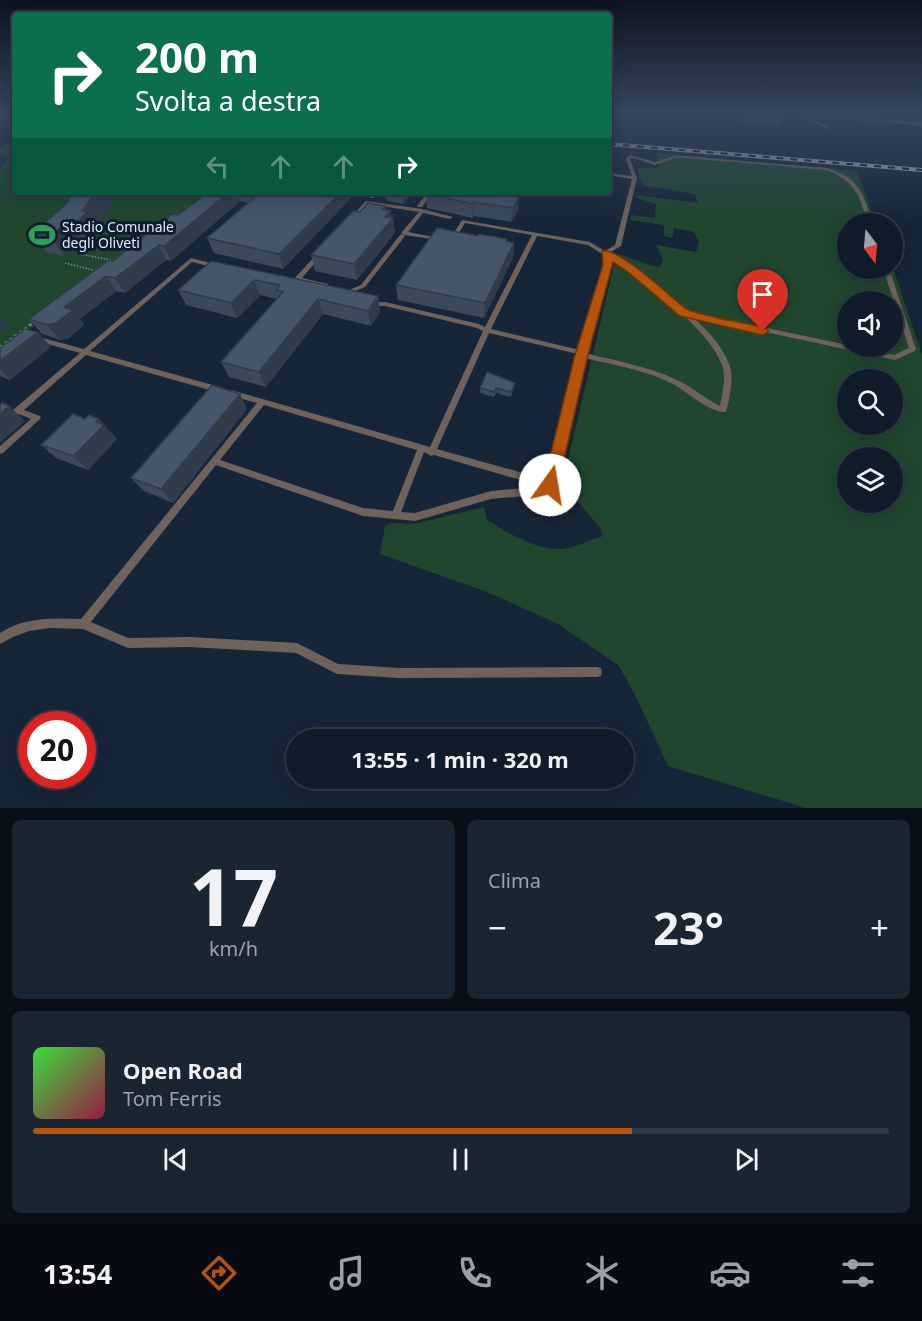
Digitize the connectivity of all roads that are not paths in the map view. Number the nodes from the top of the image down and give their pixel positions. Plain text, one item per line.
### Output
1 (612, 174) edge
2 (635, 178) junction
3 (374, 195) edge
4 (429, 195) edge
5 (370, 199) junction
6 (420, 208) junction
7 (867, 213) edge
8 (464, 221) junction
9 (348, 224) edge
10 (403, 234) junction
11 (535, 234) junction
12 (326, 248) edge
13 (605, 253) junction
14 (225, 268) edge
15 (297, 279) junction
16 (890, 279) edge
17 (283, 280) edge
18 (329, 286) edge
19 (340, 289) edge
20 (351, 291) junction
21 (344, 298) edge
22 (366, 304) edge
23 (684, 313) junction
24 (487, 330) junction
25 (28, 336) edge
26 (85, 352) junction
27 (582, 354) junction
28 (262, 402) junction
29 (18, 411) junction
30 (0, 426) edge
31 (421, 450) junction
32 (0, 451) edge
33 (431, 453) junction
34 (214, 461) junction
35 (550, 485) junction
36 (396, 514) junction
37 (83, 624) junction
38 (0, 639) edge
39 (597, 672) dead end

1 - 2 lane
2 - 7 lane
2 - 13 lane
3 - 5 lane
4 - 6 lane
5 - 6 lane
5 - 9 lane
6 - 8 lane
6 - 10 lane
8 - 10 lane
8 - 11 lane
10 - 20 lane
11 - 13 lane
11 - 24 lane
12 - 15 lane
13 - 23 lane
13 - 27 lane
14 - 26 lane
15 - 17 lane
15 - 18 lane
16 - 23 lane
19 - 20 lane
20 - 21 lane
22 - 24 lane
23 - 27 lane
24 - 27 lane
24 - 33 lane
25 - 26 lane
26 - 28 lane
26 - 29 lane
27 - 35 lane
28 - 31 lane
28 - 34 lane
29 - 30 lane
29 - 32 lane
31 - 33 lane
31 - 36 lane
33 - 35 lane
34 - 36 lane
34 - 37 lane
35 - 36 lane
37 - 38 lane
37 - 39 lane

